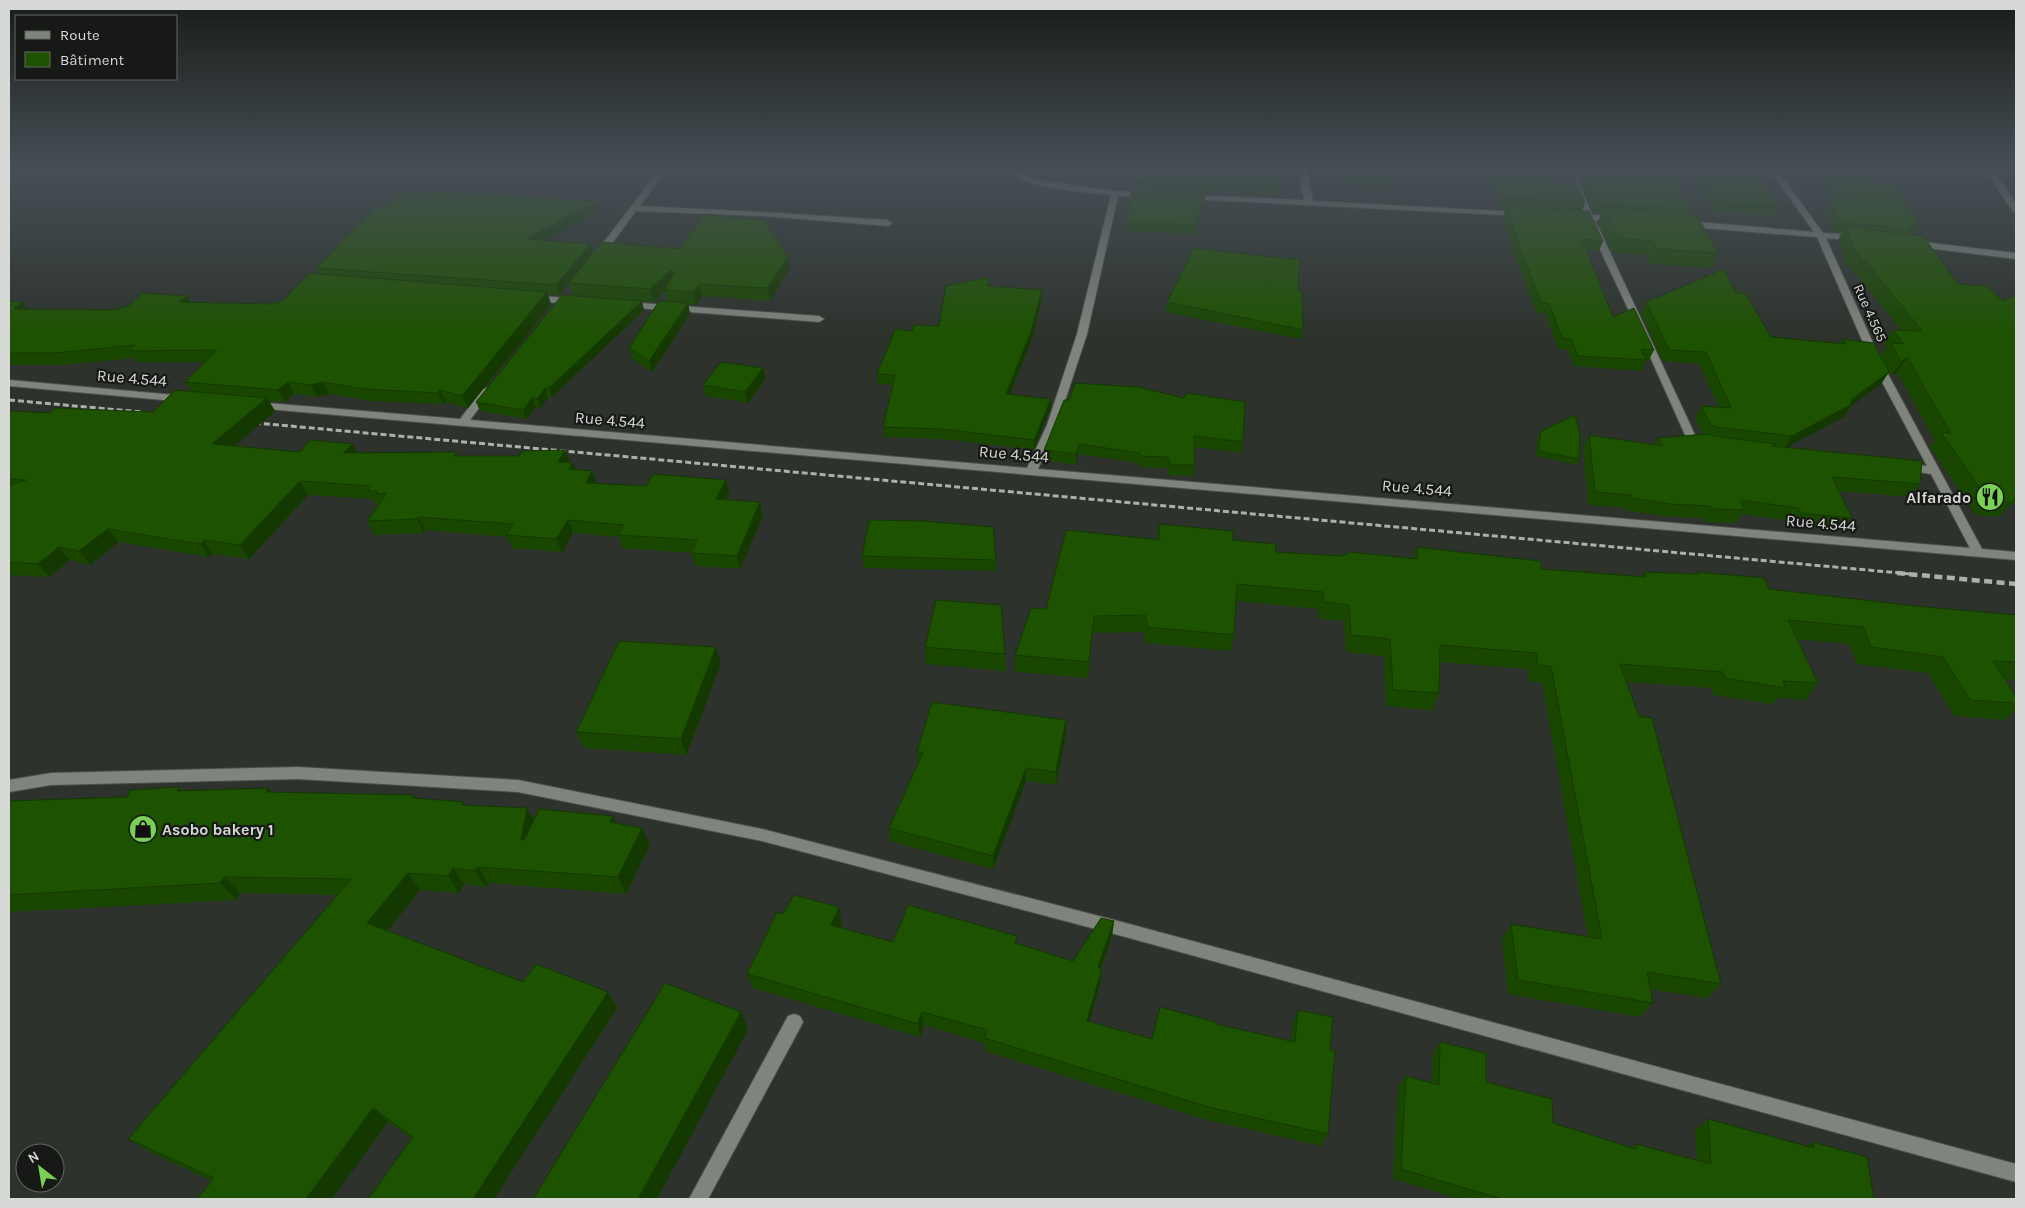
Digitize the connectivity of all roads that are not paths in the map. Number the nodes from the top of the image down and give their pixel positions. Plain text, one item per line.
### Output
1 (621, 224) edge
2 (1108, 224) edge
3 (1593, 224) edge
4 (1681, 224) edge
5 (1813, 224) edge
6 (1820, 234) junction
7 (1869, 239) edge
8 (1908, 244) edge
9 (2016, 256) edge
10 (592, 263) edge
11 (523, 297) edge
12 (581, 302) edge
13 (621, 305) edge
14 (819, 319) dead end
15 (9, 383) edge
16 (492, 386) edge
17 (196, 400) edge
18 (246, 404) edge
19 (463, 423) junction
20 (1716, 445) edge
21 (1896, 466) edge
22 (1031, 472) junction
23 (1935, 472) junction
24 (1978, 552) junction
25 (2016, 556) edge
26 (9, 786) edge
27 (794, 1022) dead end
28 (2016, 1173) edge
29 (698, 1199) edge

1 - 10 street
2 - 22 street
3 - 20 street
4 - 6 street
5 - 6 street, Rue 4.565
6 - 7 street
6 - 23 street, Rue 4.565
8 - 9 street
11 - 12 street
13 - 14 street
15 - 17 street, Rue 4.544
16 - 19 street
18 - 19 street, Rue 4.544
19 - 22 street, Rue 4.544
21 - 23 street
22 - 24 street, Rue 4.544
23 - 24 street, Rue 4.565
24 - 25 street, Rue 4.544
26 - 28 street
27 - 29 street

